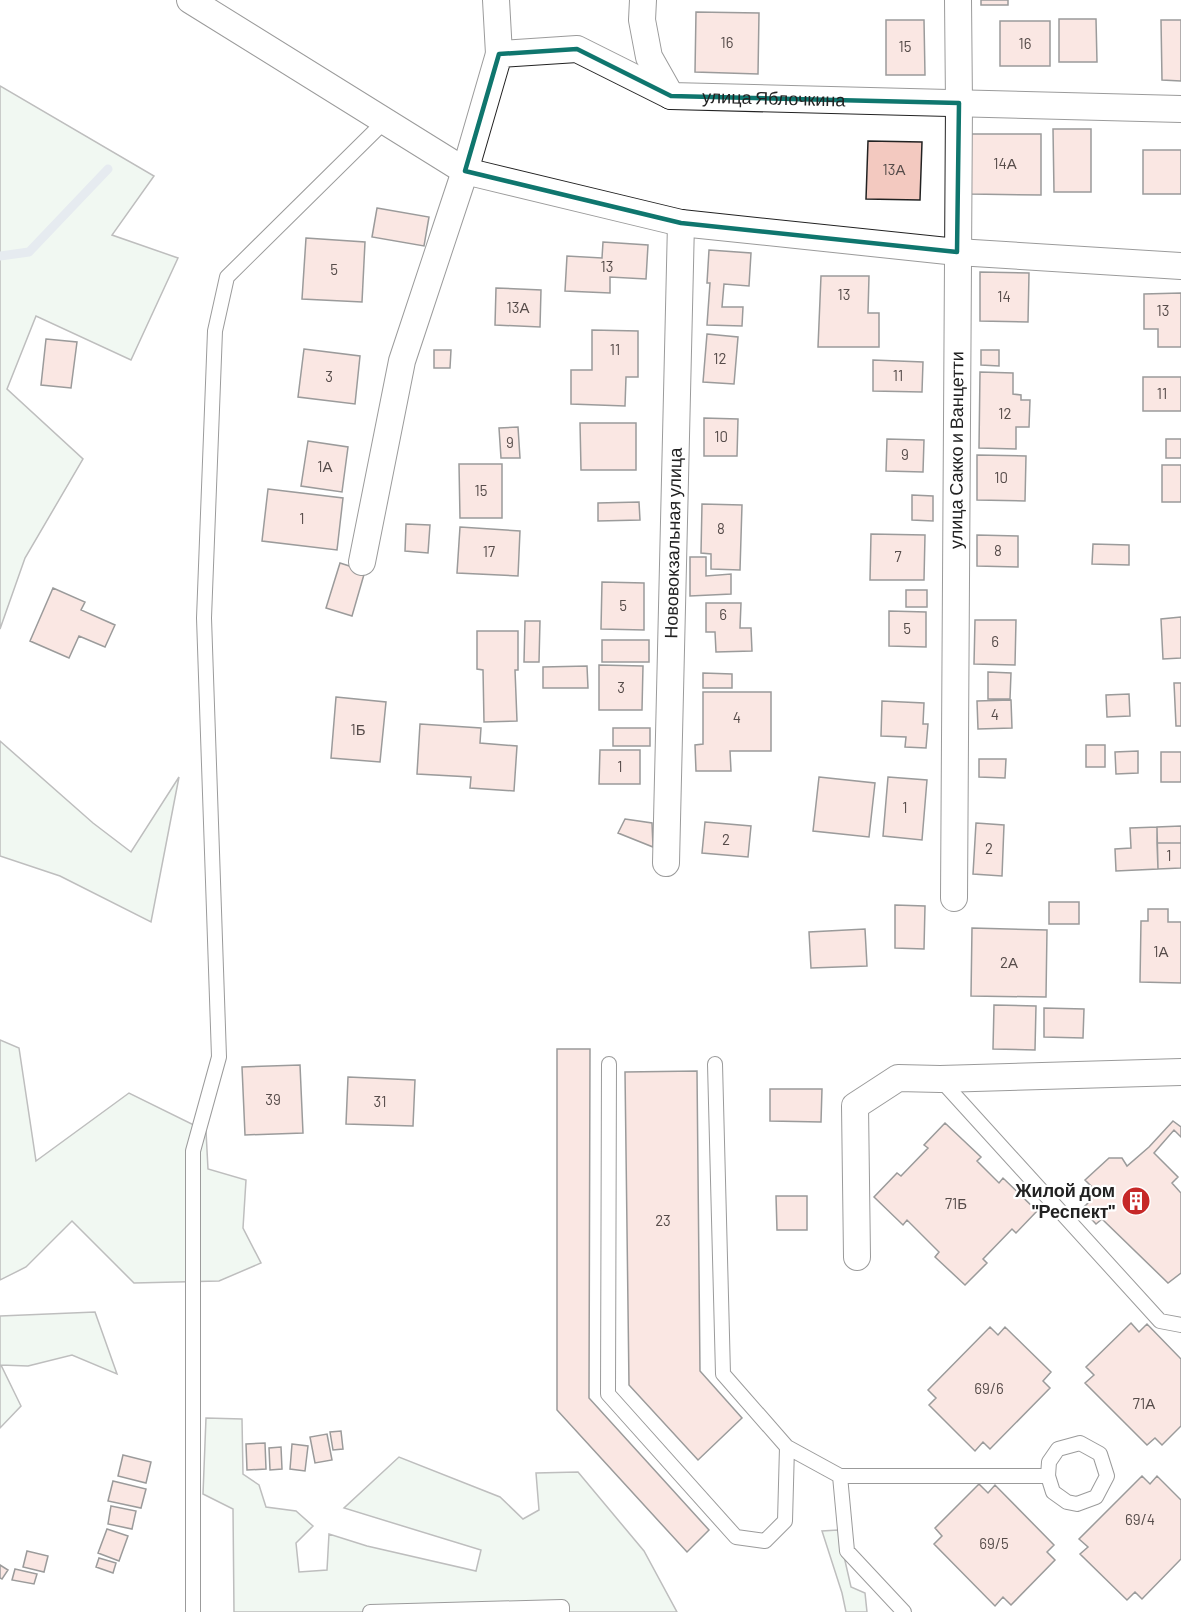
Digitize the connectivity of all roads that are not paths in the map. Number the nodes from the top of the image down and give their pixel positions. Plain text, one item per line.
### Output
1 (190, 0) edge
2 (496, 0) edge
3 (643, 0) edge
4 (958, 0) edge
5 (499, 54) junction
6 (671, 96) junction
7 (959, 103) junction
8 (1181, 110) edge
9 (385, 122) junction
10 (465, 171) junction
11 (681, 223) junction
12 (957, 252) junction
13 (1181, 266) edge
14 (362, 562) dead end
15 (666, 863) dead end
16 (954, 898) dead end
17 (609, 1064) dead end
18 (716, 1064) dead end
19 (1181, 1072) edge
20 (940, 1079) junction
21 (857, 1257) dead end
22 (1181, 1325) edge
23 (787, 1447) junction
24 (840, 1476) junction
25 (1048, 1476) junction
26 (193, 1612) edge
27 (370, 1612) edge
28 (562, 1612) edge
29 (904, 1612) edge

1 - 9 street
2 - 5 street
3 - 6 street
4 - 7 street, улица Сакко и Ванцетти
5 - 6 street, улица Яблочкина
5 - 10 street
6 - 7 street, улица Яблочкина
7 - 8 street, улица Яблочкина
7 - 12 street, улица Сакко и Ванцетти
9 - 10 street
9 - 26 lane
10 - 11 street
10 - 14 street
11 - 12 street
11 - 15 street, Нововокзальная улица
12 - 13 street
12 - 16 street, улица Сакко и Ванцетти
17 - 23 lane
18 - 23 lane
19 - 20 street
20 - 21 street
20 - 22 lane
23 - 24 lane
24 - 25 lane
24 - 29 lane
25 - 25 lane
27 - 28 lane

